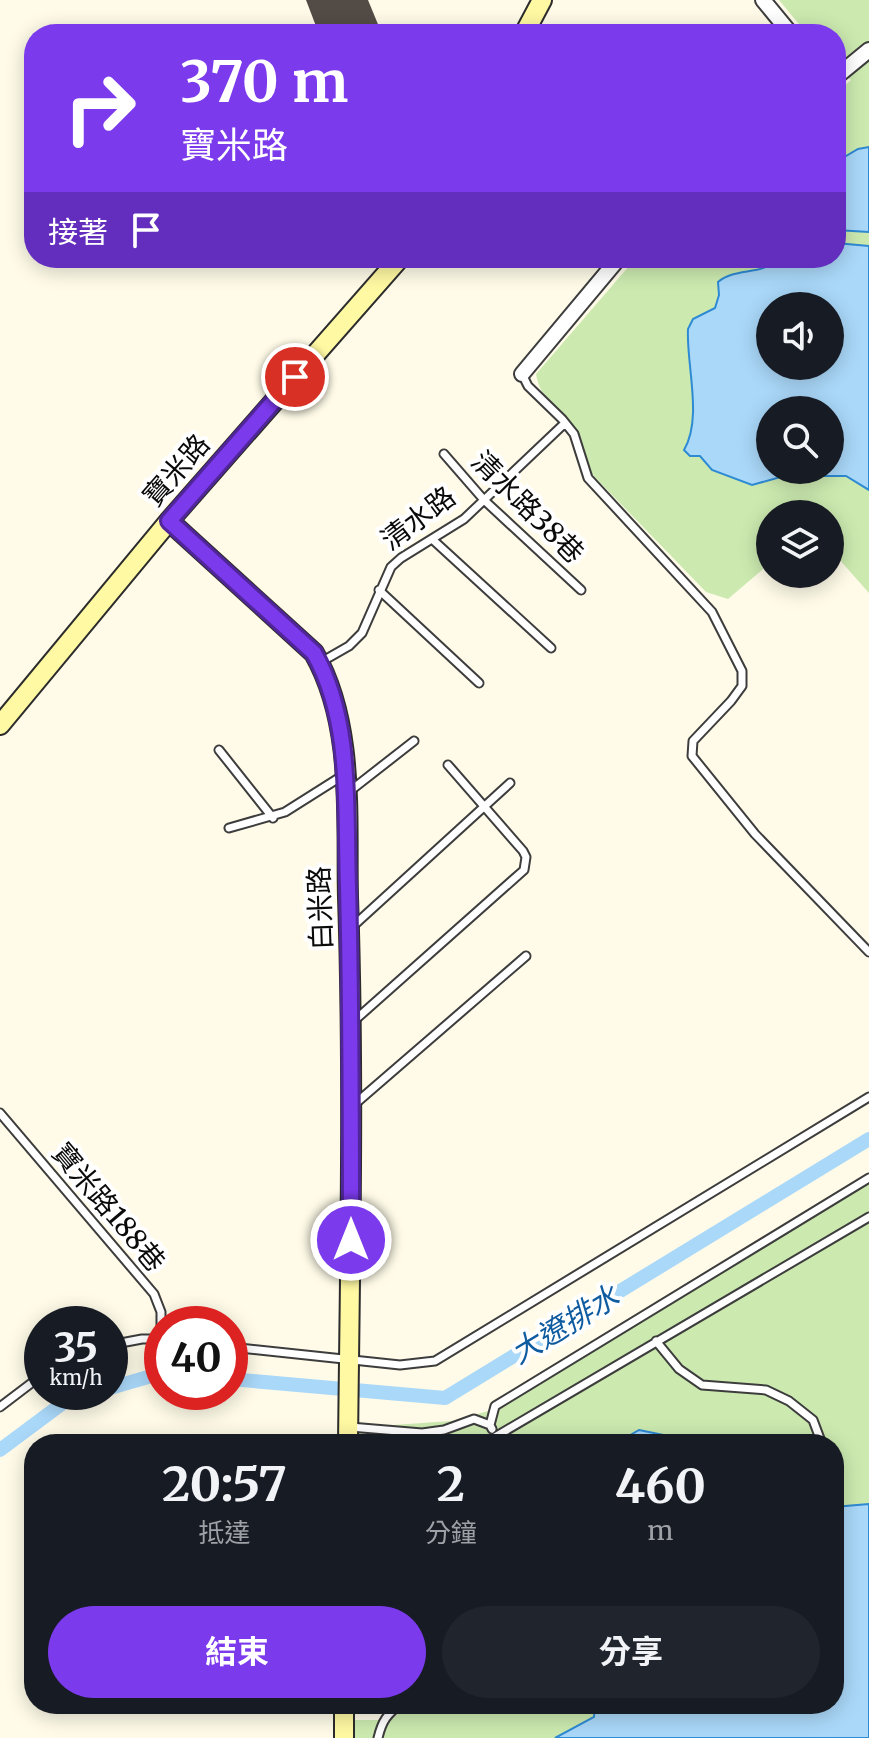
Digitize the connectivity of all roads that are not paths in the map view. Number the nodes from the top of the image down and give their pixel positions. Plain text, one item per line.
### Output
1 (542, 0) edge
2 (763, 0) edge
3 (529, 24) edge
4 (783, 24) edge
5 (869, 50) edge
6 (846, 69) edge
7 (391, 268) edge
8 (611, 268) edge
9 (522, 374) joint
10 (565, 423) junction
11 (444, 454) dead end
12 (484, 500) junction
13 (169, 521) junction
14 (432, 539) junction
15 (379, 590) junction
16 (581, 590) dead end
17 (551, 648) dead end
18 (319, 663) junction
19 (479, 683) dead end
20 (0, 725) edge
21 (414, 741) dead end
22 (219, 750) dead end
23 (448, 765) dead end
24 (344, 774) junction
25 (510, 783) dead end
26 (345, 795) junction
27 (484, 806) junction
28 (273, 818) junction
29 (229, 828) dead end
30 (349, 929) junction
31 (869, 952) edge
32 (526, 956) dead end
33 (350, 1024) junction
34 (869, 1097) edge
35 (351, 1107) junction
36 (0, 1113) edge
37 (869, 1178) edge
38 (869, 1217) edge
39 (159, 1306) edge
40 (656, 1341) junction
41 (248, 1349) edge
42 (351, 1362) junction
43 (24, 1389) edge
44 (0, 1407) edge
45 (490, 1425) junction
46 (348, 1430) edge
47 (494, 1434) edge
48 (497, 1434) edge
49 (818, 1434) edge
50 (344, 1714) edge
51 (387, 1714) edge
52 (344, 1738) edge
53 (378, 1738) edge

1 - 3 street
2 - 4 street
5 - 6 street
7 - 13 street, 寶米路
8 - 9 street
9 - 10 lane
10 - 12 lane, 清水路
10 - 31 lane
11 - 12 lane, 清水路38巷
12 - 14 lane, 清水路
12 - 16 lane, 清水路38巷
13 - 18 street, 白米路
13 - 20 street, 寶米路
14 - 15 lane, 清水路
14 - 17 lane
15 - 18 lane, 清水路
15 - 19 lane
18 - 24 street, 白米路
21 - 26 lane
22 - 28 lane
23 - 27 lane
24 - 26 street, 白米路
24 - 28 lane
25 - 27 lane
26 - 30 street, 白米路
27 - 30 lane
27 - 33 lane
28 - 29 lane
30 - 33 street, 白米路
32 - 35 lane
33 - 35 street, 白米路
34 - 42 lane
35 - 42 street, 白米路
36 - 39 lane, 寶米路188巷
37 - 45 lane
38 - 40 lane
40 - 48 lane
40 - 49 lane
41 - 42 lane
42 - 46 street, 白米路
43 - 44 lane
45 - 46 lane
45 - 47 lane
50 - 52 street
51 - 53 lane

